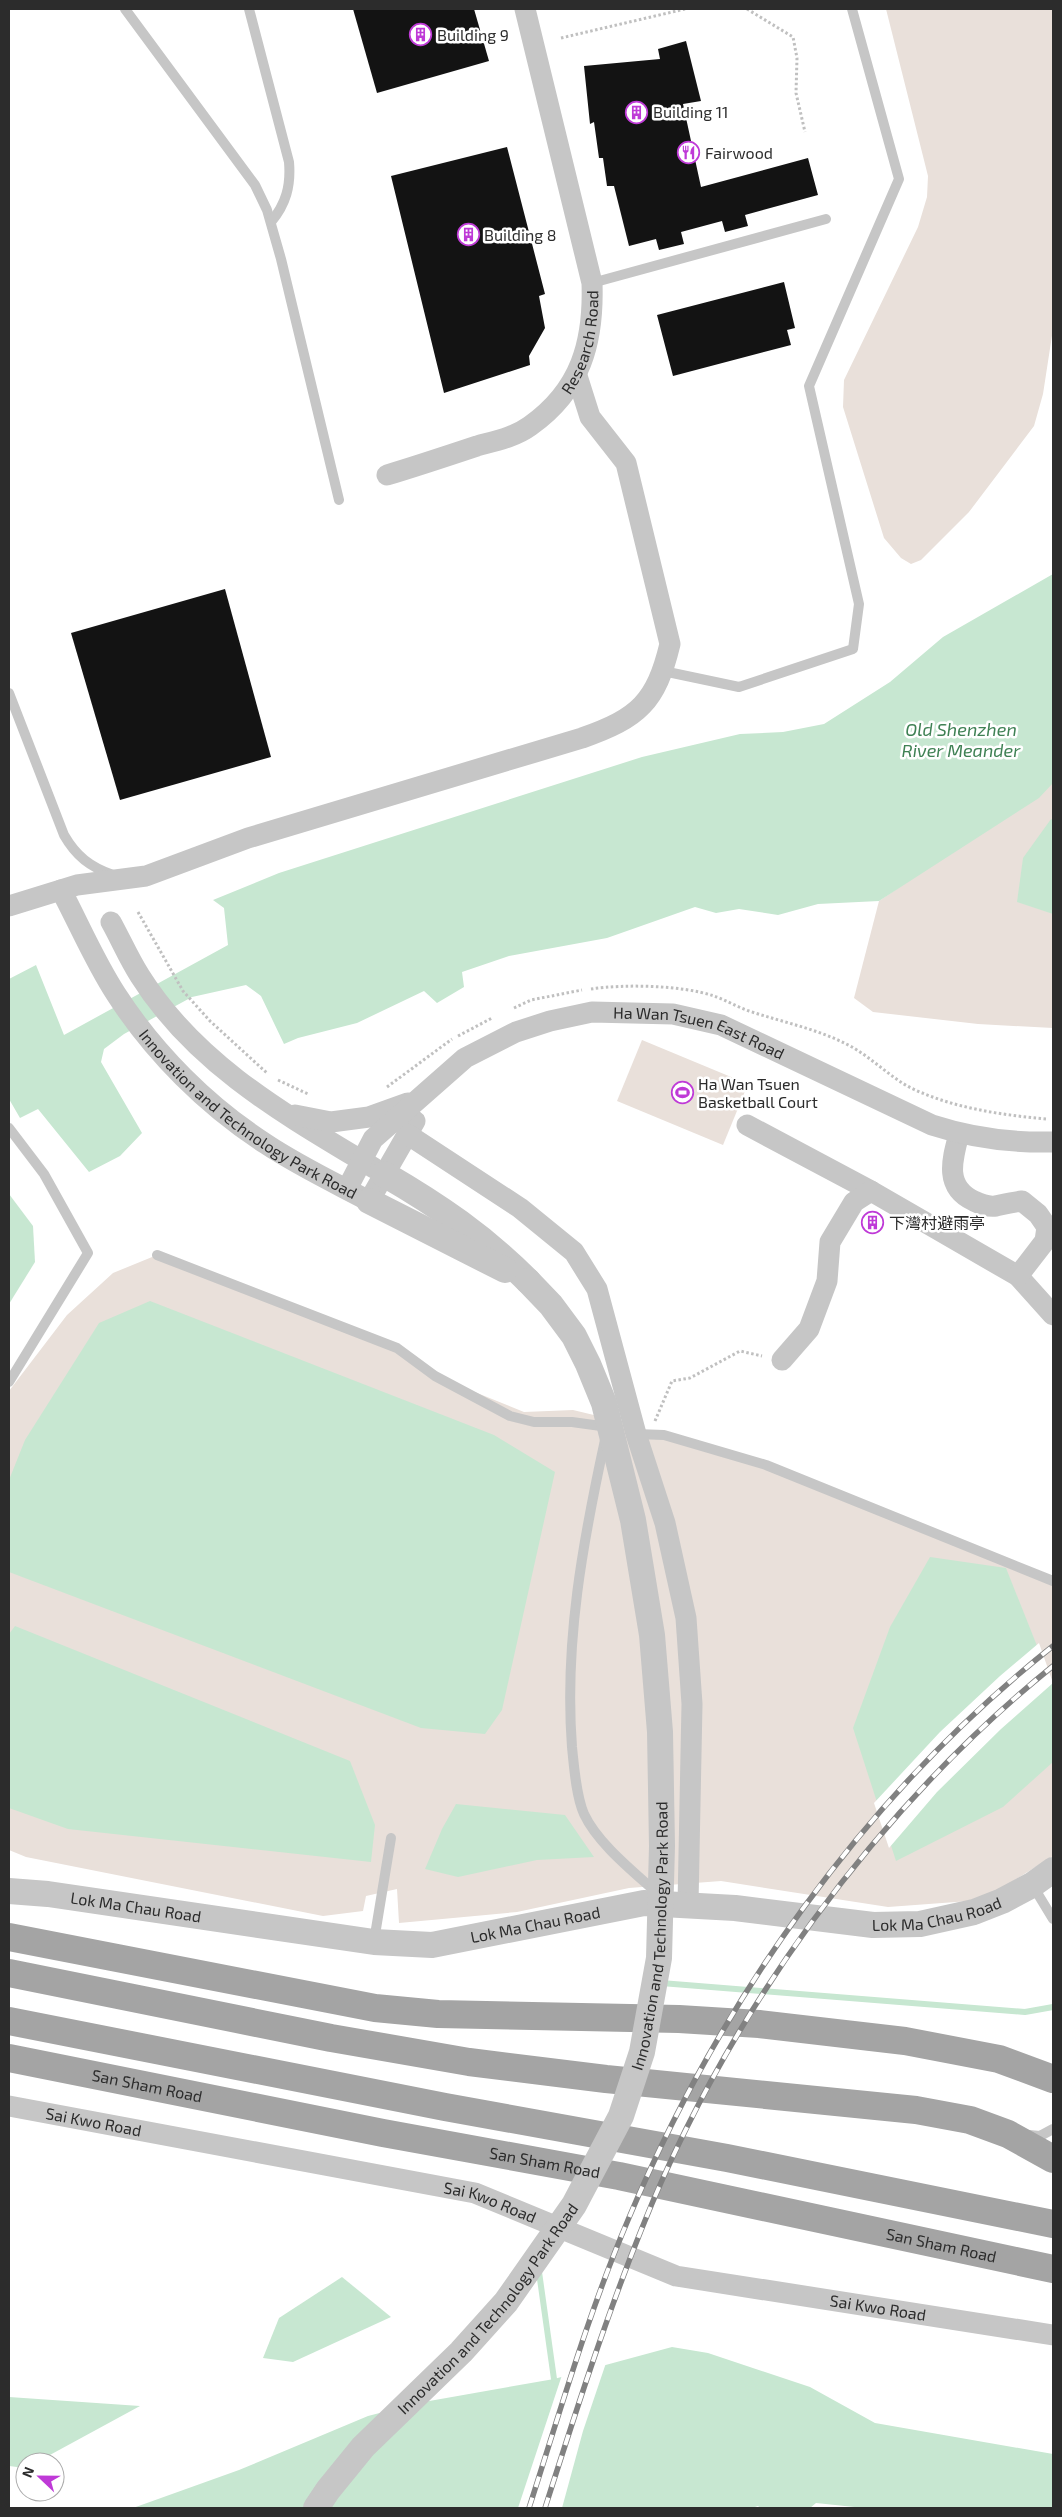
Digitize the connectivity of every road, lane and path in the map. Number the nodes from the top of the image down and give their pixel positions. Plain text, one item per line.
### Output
1 (125, 9) edge
2 (248, 9) edge
3 (525, 9) edge
4 (685, 9) edge
5 (747, 9) edge
6 (852, 9) edge
7 (561, 38) dead end
8 (805, 132) dead end
9 (826, 219) dead end
10 (271, 222) junction
11 (592, 283) junction
12 (577, 376) junction
13 (387, 475) dead end
14 (339, 500) dead end
15 (663, 671) junction
16 (9, 693) edge
17 (146, 876) junction
18 (61, 890) junction
19 (9, 906) edge
20 (138, 912) dead end
21 (111, 922) dead end
22 (388, 1086) dead end
23 (432, 1087) junction
24 (379, 1091) dead end
25 (313, 1096) dead end
26 (280, 1112) junction
27 (747, 1125) dead end
28 (9, 1128) edge
29 (407, 1134) junction
30 (959, 1134) junction
31 (1053, 1142) edge
32 (362, 1161) junction
33 (384, 1174) junction
34 (871, 1191) junction
35 (358, 1195) junction
36 (158, 1255) dead end
37 (1018, 1276) junction
38 (528, 1281) junction
39 (1053, 1315) edge
40 (782, 1360) joint
41 (9, 1382) edge
42 (662, 1402) dead end
43 (608, 1427) junction
44 (634, 1427) junction
45 (1053, 1581) edge
46 (391, 1838) dead end
47 (1053, 1870) edge
48 (1032, 1885) junction
49 (9, 1891) edge
50 (678, 1904) junction
51 (1053, 1919) edge
52 (9, 1937) edge
53 (374, 1942) junction
54 (9, 1973) edge
55 (9, 2021) edge
56 (22, 2060) edge
57 (999, 2060) junction
58 (1053, 2062) edge
59 (1053, 2079) edge
60 (9, 2106) edge
61 (1053, 2129) edge
62 (1008, 2134) junction
63 (1053, 2159) edge
64 (1053, 2224) edge
65 (1053, 2269) edge
66 (1053, 2335) edge
67 (316, 2508) edge

1 - 10 lane
2 - 10 lane
3 - 11 street, Research Road
4 - 7 path
5 - 8 path
6 - 15 lane
9 - 11 lane
10 - 14 lane
11 - 12 street, Research Road
12 - 13 street, Research Road
12 - 15 street
15 - 17 street
16 - 17 lane
17 - 18 street
18 - 19 street
18 - 35 street, Innovation and Technology Park Road
20 - 25 path
21 - 26 street, Innovation and Technology Park Road
22 - 24 path
23 - 26 street
23 - 29 street
23 - 30 street, Ha Wan Tsuen East Road
23 - 32 street
26 - 32 street, Innovation and Technology Park Road
27 - 34 street
28 - 41 lane
29 - 33 street
29 - 44 street
30 - 31 street, Ha Wan Tsuen East Road
30 - 37 street
32 - 33 street, Innovation and Technology Park Road
32 - 35 street
33 - 35 street
33 - 38 street, Innovation and Technology Park Road
34 - 37 street
34 - 40 street
35 - 38 street, Innovation and Technology Park Road
36 - 43 lane
37 - 39 street
38 - 67 street, Innovation and Technology Park Road, bridge
40 - 42 path
43 - 44 lane
43 - 50 lane
44 - 45 lane
44 - 50 street
46 - 53 lane
47 - 48 street, Lok Ma Chau Road
48 - 50 street, Lok Ma Chau Road
48 - 51 lane
49 - 53 street, Lok Ma Chau Road
50 - 53 street, Lok Ma Chau Road
52 - 57 main road
54 - 62 main road
55 - 64 main road
56 - 65 main road, San Sham Road
57 - 58 main road
57 - 59 main road
60 - 66 street, Sai Kwo Road
61 - 62 lane
62 - 63 main road

